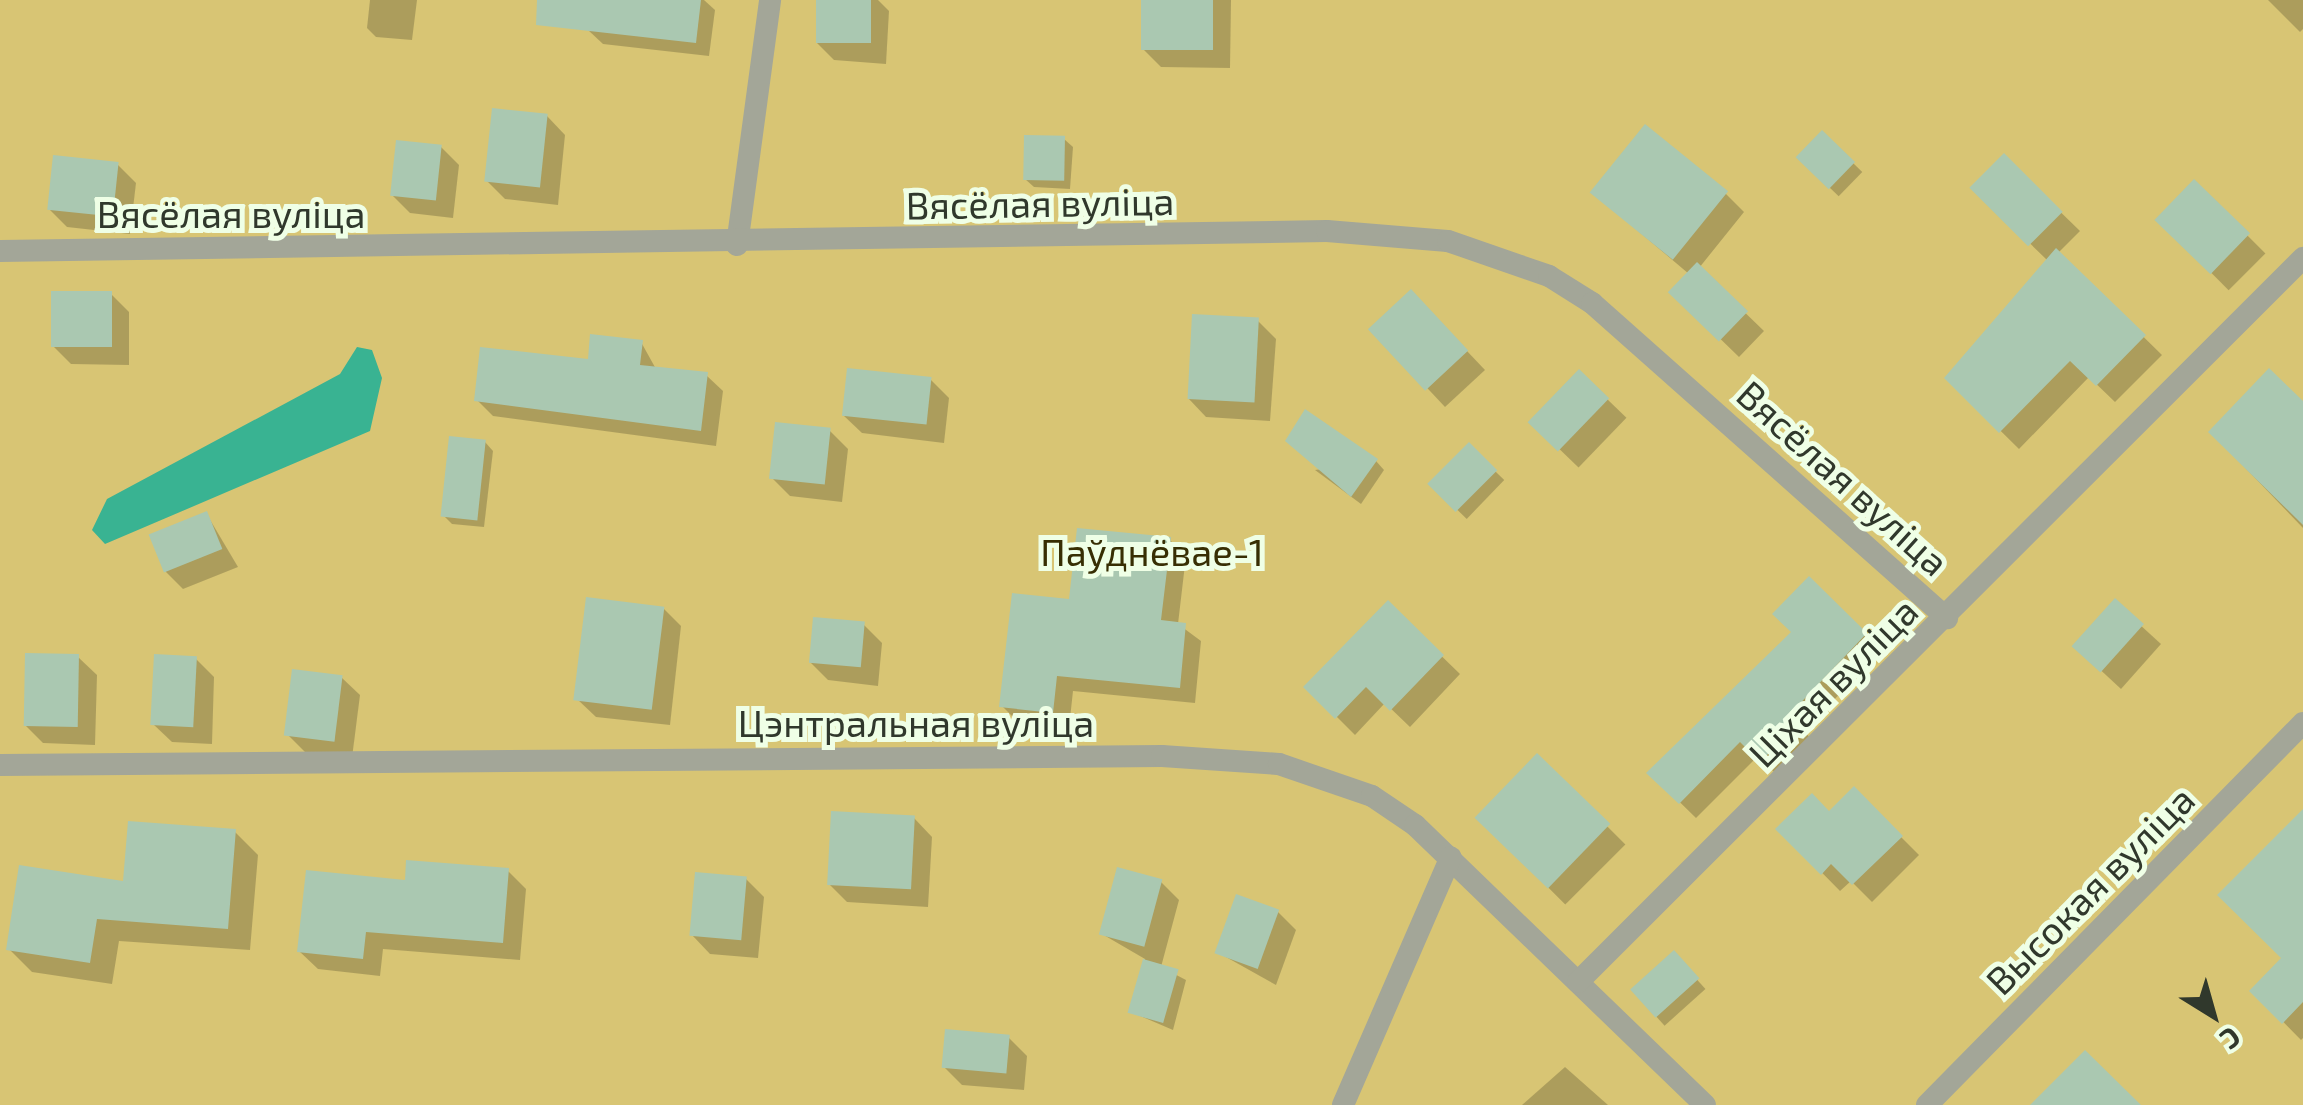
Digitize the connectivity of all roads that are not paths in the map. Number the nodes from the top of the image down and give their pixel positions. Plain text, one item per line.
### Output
1 (770, 0) edge
2 (737, 246) junction
3 (0, 251) edge
4 (2303, 258) edge
5 (1947, 618) junction
6 (2303, 723) edge
7 (0, 764) edge
8 (1452, 857) junction
9 (1578, 982) junction
10 (1343, 1105) edge
11 (1705, 1105) edge
12 (1926, 1105) edge

1 - 2 lane
2 - 3 lane, Вясёлая вуліца
2 - 5 lane, Вясёлая вуліца
4 - 5 lane, Ціхая вуліца
5 - 9 lane, Ціхая вуліца
6 - 12 lane, Высокая вуліца
7 - 8 lane, Цэнтральная вуліца
8 - 9 lane, Цэнтральная вуліца
8 - 10 lane
9 - 11 lane, Цэнтральная вуліца

